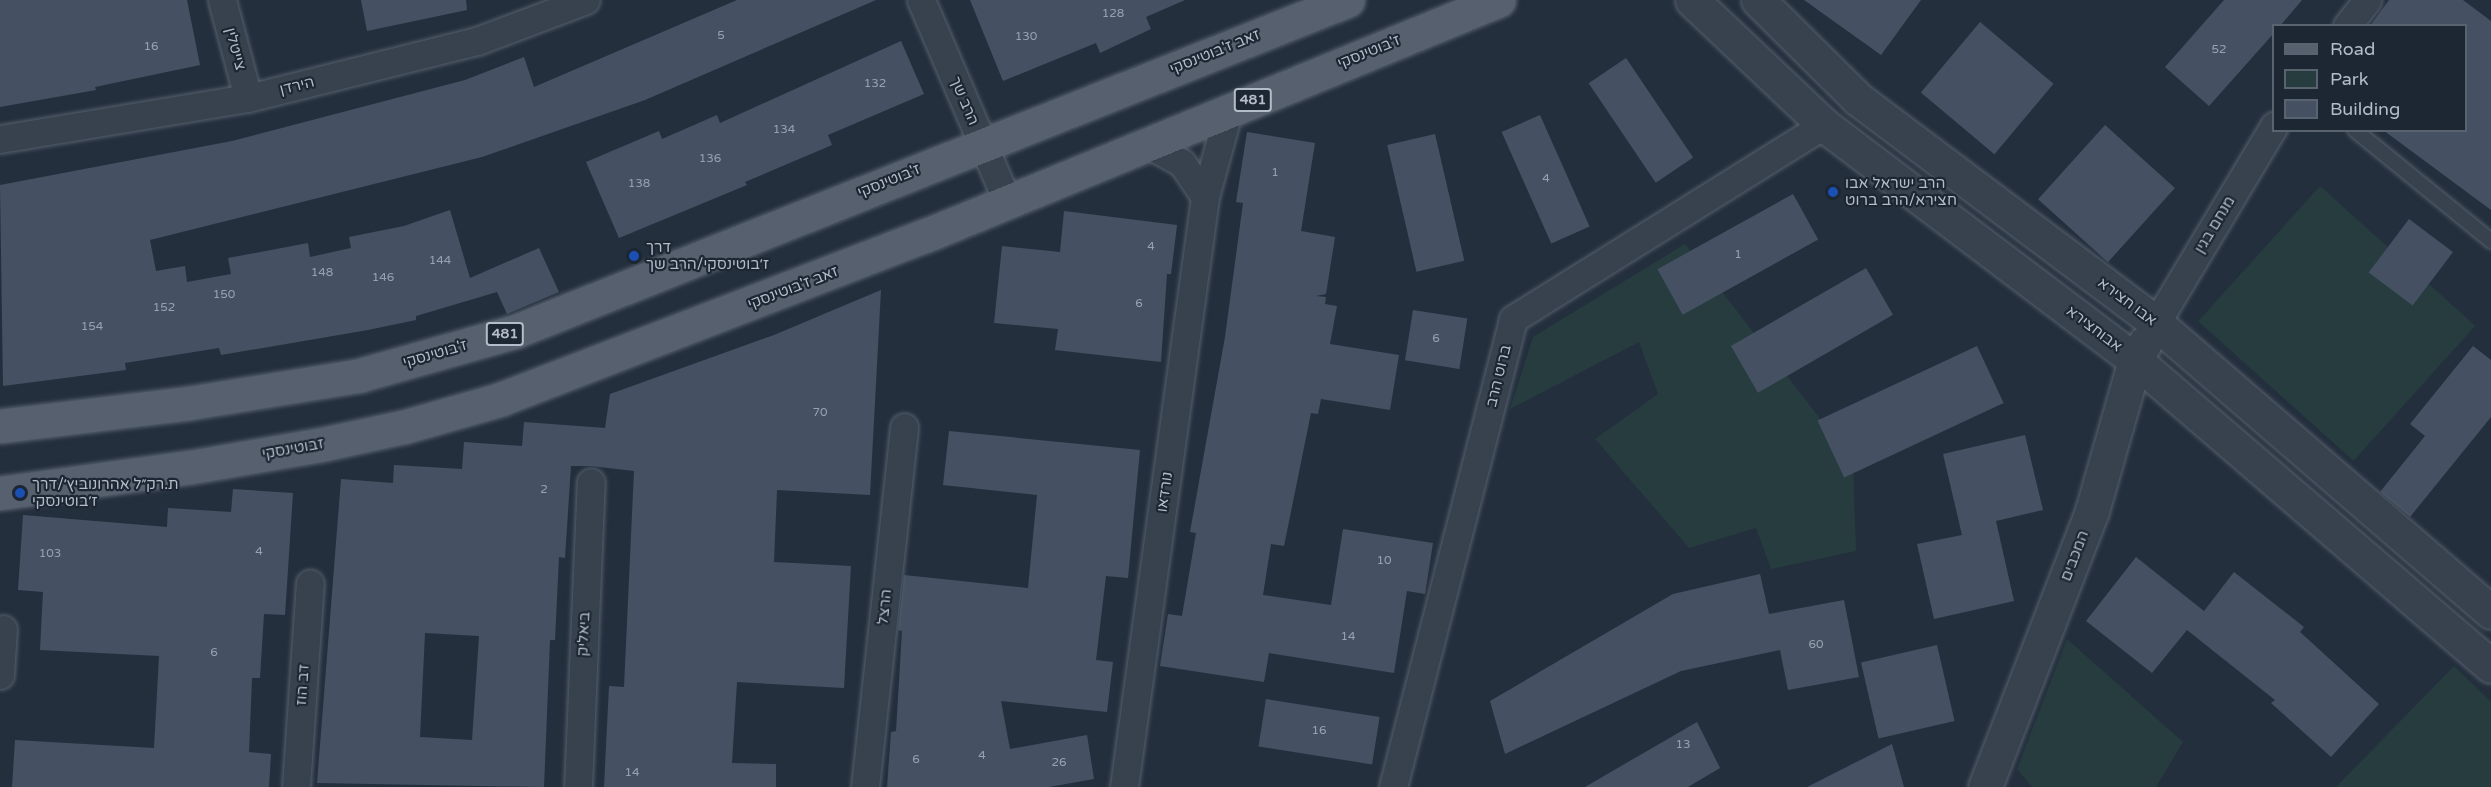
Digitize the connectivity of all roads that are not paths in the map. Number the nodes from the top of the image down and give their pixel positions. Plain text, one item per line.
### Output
1 (222, 0) edge
2 (586, 0) edge
3 (921, 0) edge
4 (1348, 0) edge
5 (1499, 0) edge
6 (1692, 0) edge
7 (1758, 0) edge
8 (2367, 0) edge
9 (2349, 24) edge
10 (248, 98) junction
11 (1229, 109) junction
12 (1824, 125) junction
13 (2272, 129) edge
14 (2357, 132) edge
15 (0, 139) edge
16 (1146, 143) junction
17 (982, 144) junction
18 (1205, 197) junction
19 (1007, 201) junction
20 (2491, 241) edge
21 (2156, 323) junction
22 (2135, 360) junction
23 (578, 372) joint
24 (0, 426) edge
25 (904, 427) dead end
26 (591, 482) dead end
27 (0, 493) edge
28 (310, 584) dead end
29 (2491, 612) edge
30 (3, 629) dead end
31 (2491, 666) edge
32 (0, 675) edge
33 (296, 787) edge
34 (578, 787) edge
35 (866, 787) edge
36 (1124, 787) edge
37 (1392, 787) edge
38 (1985, 787) edge

1 - 10 street, צייטלין
2 - 10 street, הירדן
3 - 17 street, הרב שך
4 - 17 main road, זאב ז'בוטינסקי / 481
5 - 11 main road, ז'בוטינסקי / 481
6 - 12 street, אבוחצירא
7 - 21 street, אבו חצירא
8 - 9 street
10 - 15 street, הירדן
11 - 16 main road, ז'בוטינסקי / 481
11 - 18 street, נורדאו
12 - 22 street, אבוחצירא
12 - 37 street, ברוט הרב
13 - 21 street, מנחם בגין
14 - 20 lane
16 - 18 street
16 - 19 main road, ז'בוטינסקי / 481
17 - 19 street, הרב שך
17 - 24 main road, ז'בוטינסקי / 481
18 - 36 street, נורדאו
19 - 23 main road, זאב ז'בוטינסקי / 481
21 - 22 street, המכבים
21 - 29 street, אבו חצירא
22 - 31 street, אבוחצירא
22 - 38 street, המכבים
23 - 27 main road, זבוטינסקי / 481
25 - 35 street, הרצל
26 - 34 street, ביאליק
28 - 33 street, דב הוז
30 - 32 street

